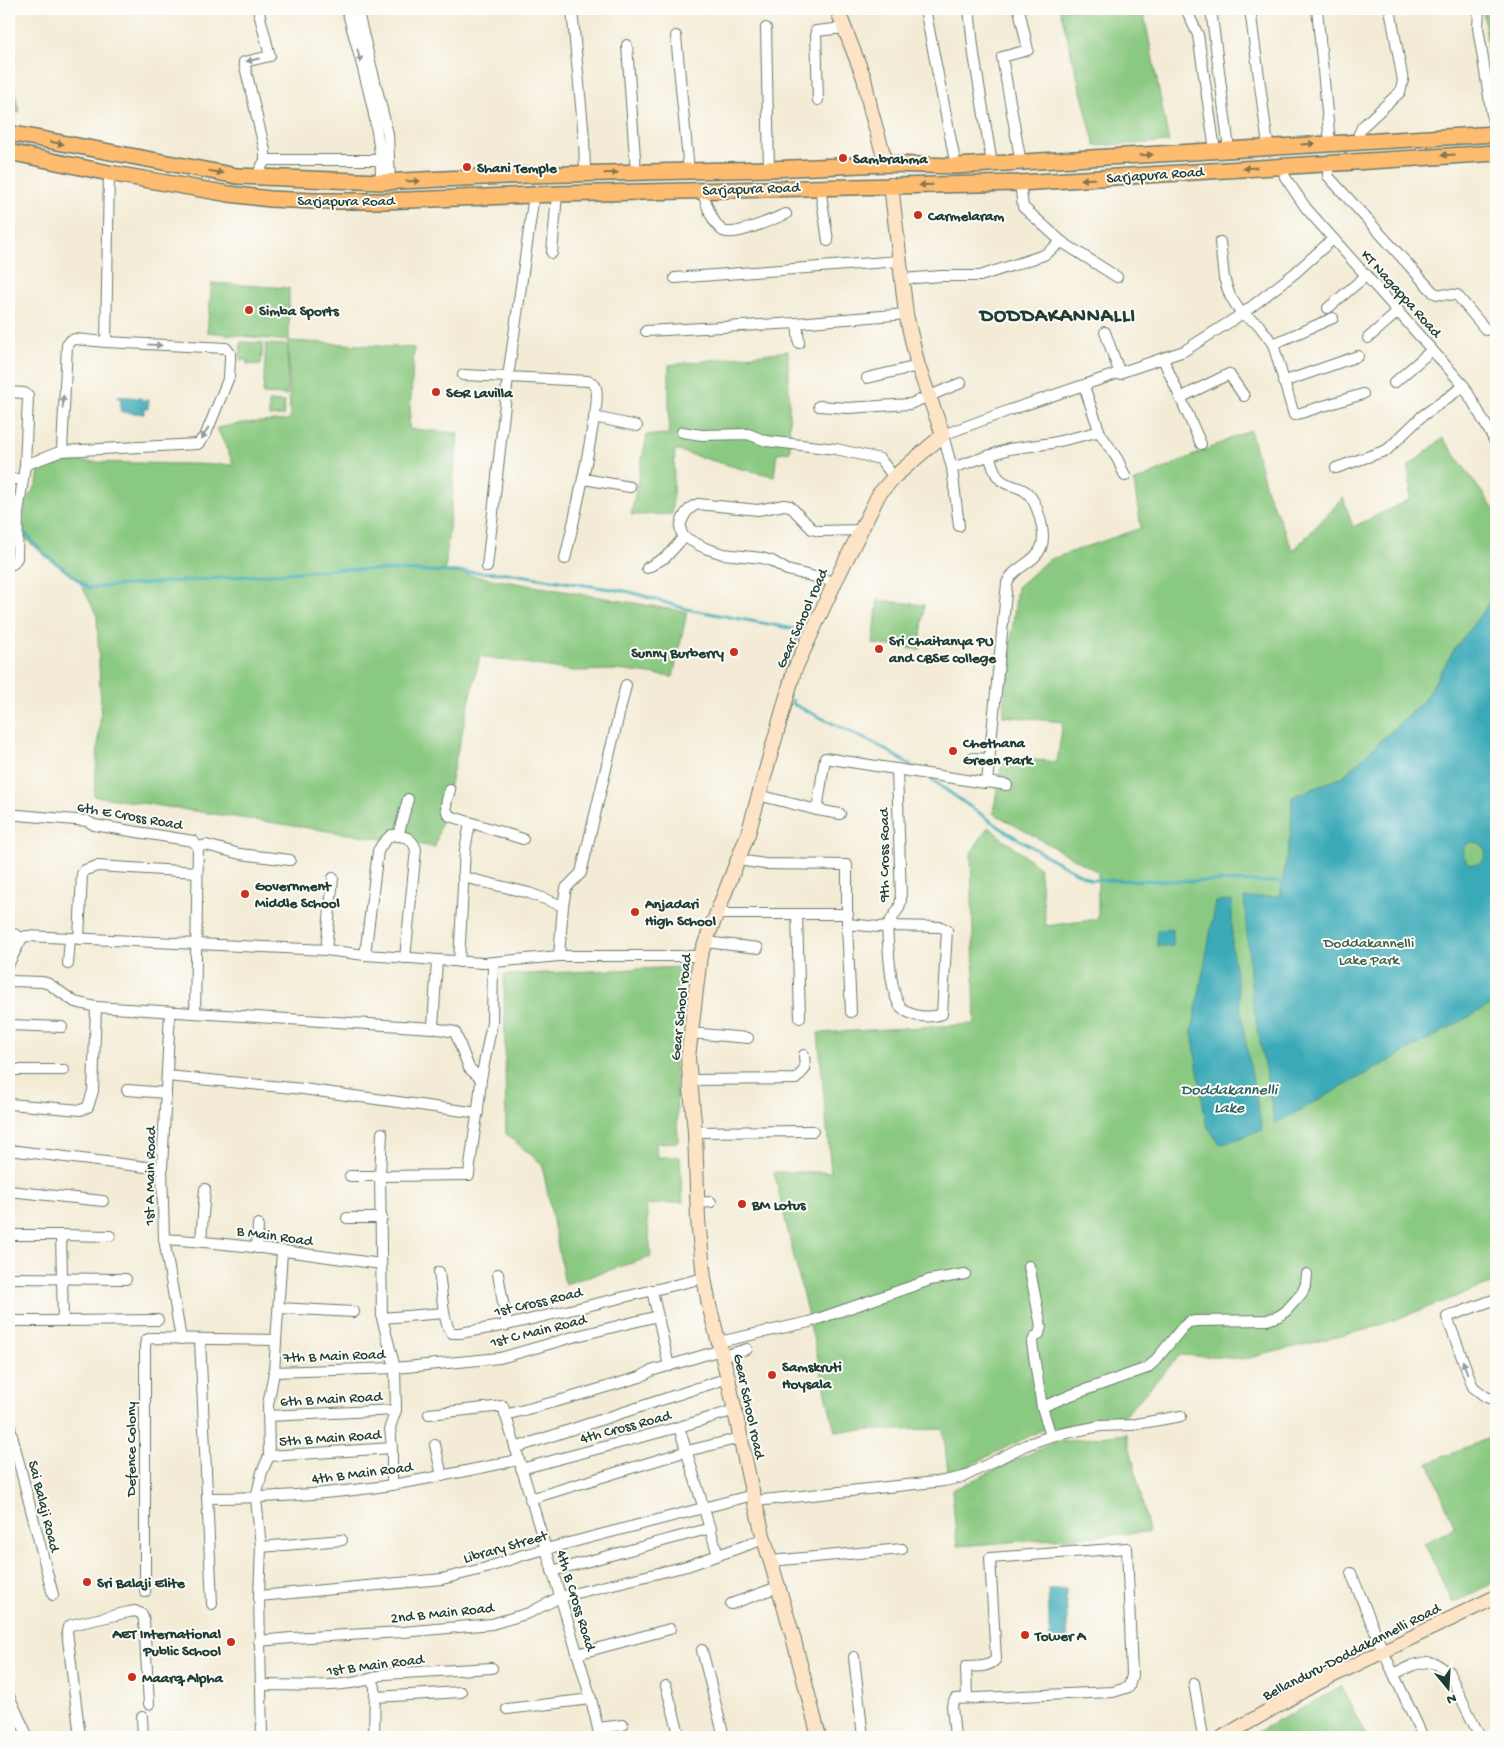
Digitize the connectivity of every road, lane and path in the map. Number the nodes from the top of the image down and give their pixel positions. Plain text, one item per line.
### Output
1 (258, 9) edge
2 (347, 9) edge
3 (357, 9) edge
4 (572, 9) edge
5 (837, 9) edge
6 (925, 9) edge
7 (969, 9) edge
8 (1020, 9) edge
9 (1186, 9) edge
10 (1211, 9) edge
11 (1250, 9) edge
12 (1317, 9) edge
13 (1390, 9) edge
14 (1479, 9) edge
15 (766, 28) dead end
16 (845, 28) junction
17 (676, 36) dead end
18 (627, 45) dead end
19 (818, 100) dead end
20 (9, 133) edge
21 (1496, 134) edge
22 (1357, 141) junction
23 (1330, 143) junction
24 (1268, 146) junction
25 (1222, 150) junction
26 (9, 152) edge
27 (1496, 153) edge
28 (265, 160) junction
29 (385, 160) junction
30 (1021, 163) junction
31 (1328, 163) junction
32 (886, 164) junction
33 (992, 164) junction
34 (956, 166) junction
35 (1283, 166) junction
36 (769, 169) junction
37 (689, 171) junction
38 (636, 172) junction
39 (109, 173) junction
40 (585, 173) junction
41 (256, 177) junction
42 (386, 182) junction
43 (1020, 183) junction
44 (890, 185) junction
45 (820, 186) junction
46 (703, 190) junction
47 (557, 194) junction
48 (534, 195) junction
49 (786, 214) dead end
50 (1333, 238) junction
51 (828, 241) dead end
52 (1062, 242) junction
53 (1220, 242) dead end
54 (552, 253) dead end
55 (899, 261) junction
56 (1367, 276) junction
57 (1117, 277) dead end
58 (675, 278) dead end
59 (902, 279) junction
60 (1328, 308) dead end
61 (1399, 311) junction
62 (906, 314) junction
63 (1242, 314) junction
64 (1333, 318) dead end
65 (797, 323) junction
66 (1486, 330) dead end
67 (646, 331) dead end
68 (1105, 332) dead end
69 (1368, 338) dead end
70 (106, 342) junction
71 (799, 343) dead end
72 (1273, 344) junction
73 (1432, 350) junction
74 (1358, 356) dead end
75 (1163, 359) junction
76 (918, 366) junction
77 (1120, 374) junction
78 (463, 375) dead end
79 (508, 377) junction
80 (867, 378) dead end
81 (1283, 382) junction
82 (961, 383) dead end
83 (1394, 383) dead end
84 (1084, 386) junction
85 (1464, 386) junction
86 (9, 392) edge
87 (1363, 394) dead end
88 (1244, 396) dead end
89 (929, 397) junction
90 (1180, 398) junction
91 (819, 406) dead end
92 (594, 417) junction
93 (637, 426) dead end
94 (682, 432) dead end
95 (1100, 433) junction
96 (943, 435) junction
97 (1496, 443) edge
98 (1201, 444) dead end
99 (62, 451) junction
100 (989, 456) junction
101 (26, 465) junction
102 (952, 468) junction
103 (1336, 468) dead end
104 (894, 476) junction
105 (1125, 476) dead end
106 (9, 479) edge
107 (23, 479) junction
108 (584, 479) junction
109 (630, 487) dead end
110 (959, 526) dead end
111 (861, 530) junction
112 (684, 537) junction
113 (566, 559) dead end
114 (9, 565) edge
115 (488, 567) dead end
116 (647, 568) dead end
117 (835, 582) junction
118 (626, 685) dead end
119 (973, 758) dead end
120 (990, 759) junction
121 (897, 769) junction
122 (987, 782) junction
123 (1007, 785) dead end
124 (450, 790) dead end
125 (758, 795) junction
126 (408, 799) dead end
127 (817, 810) junction
128 (840, 814) dead end
129 (18, 815) dead end
130 (470, 823) junction
131 (398, 836) junction
132 (523, 839) dead end
133 (198, 847) junction
134 (290, 860) dead end
135 (738, 860) junction
136 (197, 872) junction
137 (463, 877) junction
138 (333, 878) dead end
139 (563, 906) junction
140 (717, 914) junction
141 (797, 914) junction
142 (848, 919) junction
143 (887, 926) junction
144 (9, 934) edge
145 (22, 938) junction
146 (74, 938) junction
147 (705, 942) junction
148 (196, 944) junction
149 (758, 948) dead end
150 (326, 950) junction
151 (365, 955) junction
152 (559, 956) junction
153 (700, 956) junction
154 (405, 958) junction
155 (437, 960) junction
156 (459, 962) junction
157 (9, 963) edge
158 (493, 963) junction
159 (68, 964) dead end
160 (9, 981) edge
161 (96, 1007) junction
162 (170, 1012) junction
163 (851, 1012) dead end
164 (195, 1013) junction
165 (800, 1018) dead end
166 (9, 1025) edge
167 (62, 1027) dead end
168 (433, 1028) junction
169 (690, 1033) junction
170 (748, 1038) dead end
171 (804, 1055) dead end
172 (9, 1070) edge
173 (64, 1070) dead end
174 (167, 1076) junction
175 (481, 1079) junction
176 (691, 1080) junction
177 (127, 1090) dead end
178 (166, 1093) junction
179 (9, 1104) edge
180 (478, 1113) junction
181 (813, 1131) dead end
182 (694, 1132) junction
183 (382, 1133) dead end
184 (9, 1150) edge
185 (162, 1169) junction
186 (350, 1176) dead end
187 (380, 1176) junction
188 (205, 1189) dead end
189 (9, 1191) edge
190 (103, 1201) dead end
191 (347, 1218) dead end
192 (382, 1218) junction
193 (258, 1224) dead end
194 (61, 1235) junction
195 (9, 1236) edge
196 (110, 1236) dead end
197 (164, 1239) junction
198 (201, 1241) junction
199 (257, 1248) junction
200 (282, 1252) junction
201 (381, 1264) junction
202 (1029, 1266) dead end
203 (439, 1272) dead end
204 (498, 1274) dead end
205 (965, 1274) dead end
206 (1307, 1274) dead end
207 (9, 1278) edge
208 (704, 1278) junction
209 (62, 1279) junction
210 (126, 1279) dead end
211 (652, 1290) junction
212 (1496, 1298) edge
213 (279, 1308) junction
214 (354, 1312) dead end
215 (444, 1312) junction
216 (658, 1316) junction
217 (382, 1318) junction
218 (158, 1320) dead end
219 (9, 1321) edge
220 (63, 1321) junction
221 (507, 1325) junction
222 (200, 1338) junction
223 (181, 1339) junction
224 (275, 1340) junction
225 (721, 1349) junction
226 (747, 1349) dead end
227 (669, 1366) junction
228 (395, 1368) junction
229 (274, 1372) junction
230 (728, 1378) junction
231 (1496, 1400) edge
232 (1042, 1407) junction
233 (396, 1410) junction
234 (735, 1410) junction
235 (429, 1414) dead end
236 (505, 1414) junction
237 (268, 1416) junction
238 (1180, 1416) dead end
239 (9, 1424) edge
240 (680, 1427) junction
241 (1051, 1436) junction
242 (741, 1438) junction
243 (436, 1445) dead end
244 (392, 1448) junction
245 (515, 1448) junction
246 (687, 1452) junction
247 (269, 1456) junction
248 (520, 1465) junction
249 (442, 1476) junction
250 (392, 1485) junction
251 (207, 1498) junction
252 (256, 1498) junction
253 (754, 1498) junction
254 (530, 1499) junction
255 (704, 1508) junction
256 (711, 1528) junction
257 (342, 1540) dead end
258 (764, 1540) junction
259 (261, 1547) junction
260 (902, 1549) dead end
261 (546, 1550) junction
262 (718, 1555) junction
263 (771, 1562) junction
264 (552, 1571) junction
265 (1351, 1573) dead end
266 (778, 1587) junction
267 (55, 1591) dead end
268 (144, 1592) dead end
269 (259, 1596) junction
270 (560, 1597) junction
271 (1496, 1597) edge
272 (212, 1604) dead end
273 (731, 1604) dead end
274 (670, 1629) dead end
275 (259, 1641) junction
276 (702, 1650) dead end
277 (1384, 1651) junction
278 (578, 1654) junction
279 (854, 1657) dead end
280 (492, 1668) dead end
281 (1394, 1674) junction
282 (372, 1680) junction
283 (1194, 1683) dead end
284 (261, 1685) junction
285 (666, 1686) dead end
286 (462, 1692) dead end
287 (9, 1696) edge
288 (375, 1697) junction
289 (591, 1698) junction
290 (967, 1698) junction
291 (149, 1704) dead end
292 (508, 1709) dead end
293 (142, 1717) dead end
294 (623, 1725) dead end
295 (599, 1733) edge
296 (28, 1737) edge
297 (80, 1737) edge
298 (143, 1737) edge
299 (262, 1737) edge
300 (374, 1737) edge
301 (680, 1737) edge
302 (724, 1737) edge
303 (819, 1737) edge
304 (863, 1737) edge
305 (955, 1737) edge
306 (1203, 1737) edge
307 (1223, 1737) edge
308 (1422, 1737) edge
309 (1480, 1737) edge

1 -> 28 street
2 -> 29 street
3 - 29 street
4 - 40 street
5 - 16 main road
6 - 34 street
7 - 33 street
8 - 30 street
9 - 25 street
10 - 25 street
11 - 24 street
12 - 23 street
13 - 22 street
14 - 21 street
15 - 36 street
16 - 19 street
16 - 32 main road
17 - 37 street
18 - 38 street
20 -> 41 main road, Sarjapura Road
21 - 22 main road, Sarjapura Road
22 - 23 main road, Sarjapura Road
24 -> 23 main road, Sarjapura Road
24 - 25 main road, Sarjapura Road
30 -> 25 main road, Sarjapura Road
26 - 39 main road, Sarjapura Road
27 -> 31 main road, Sarjapura Road
28 - 29 street
28 - 41 street
29 - 42 street
30 - 33 main road, Sarjapura Road
31 - 35 main road, Sarjapura Road
31 - 66 street
32 - 34 main road, Sarjapura Road
32 - 36 main road, Sarjapura Road
33 - 34 main road, Sarjapura Road
35 -> 43 main road, Sarjapura Road
35 - 50 street, KT Nagappa Road
36 - 37 main road, Sarjapura Road
37 - 38 main road, Sarjapura Road
40 -> 38 main road, Sarjapura Road
39 - 48 main road, Sarjapura Road
39 - 70 street
42 -> 40 main road, Sarjapura Road
41 - 42 main road, Sarjapura Road
43 -> 44 main road, Sarjapura Road
43 - 52 street
44 - 45 main road, Sarjapura Road
44 - 55 main road
45 - 46 main road, Sarjapura Road
45 - 51 street
46 - 47 main road, Sarjapura Road
46 - 49 street
47 - 48 main road, Sarjapura Road
47 - 54 street
48 - 79 street
50 - 56 street, KT Nagappa Road
50 - 63 street
52 - 57 street
52 - 59 street
53 - 63 street
55 - 58 street
55 - 59 main road
56 - 60 street
56 - 61 street, KT Nagappa Road
59 - 62 main road
61 - 69 street
61 - 73 street, KT Nagappa Road
62 - 65 street
62 - 76 main road
63 - 72 street
63 - 75 street
64 - 72 street
65 - 67 street
65 - 71 street
68 - 77 street
99 -> 70 street
70 -> 99 street
72 - 81 street
73 - 83 street
73 - 85 street, KT Nagappa Road
74 - 81 street
75 - 77 street
75 - 90 street
76 - 80 street
76 - 89 main road
77 - 84 street
78 - 79 street
79 - 92 street
79 - 115 street
81 - 87 street
82 - 89 street
84 - 95 street
84 - 96 street
85 - 97 street, KT Nagappa Road
85 - 103 street
86 - 101 street
88 - 90 street
89 - 91 street
89 - 96 main road
90 - 98 street
92 - 93 street
92 - 108 street
94 - 104 street
95 - 100 street
95 - 105 street
96 - 102 street
96 - 104 main road, Gear School road
99 - 101 street
100 - 102 street
100 - 120 street
101 - 107 street
102 - 110 street
104 - 111 main road, Gear School road
106 - 107 street
107 - 114 street
108 - 109 street
108 - 113 street
111 - 112 street
111 - 117 main road, Gear School road
112 - 116 street
112 - 117 street
117 - 125 main road, Gear School road
118 - 139 street
119 - 120 street
120 - 122 street
121 - 122 street
121 - 127 street
121 - 143 street, 9th Cross Road
122 - 123 street
124 - 130 street
125 - 127 street
125 - 135 main road, Gear School road
126 - 131 street
127 - 128 street
129 - 133 street, 6th E Cross Road
130 - 132 street
130 - 137 street
131 - 151 street
131 - 154 street
133 - 134 street
133 - 136 street, 6th E Cross Road
135 - 140 main road, Gear School road
135 - 142 street
136 - 146 street
136 - 148 street, 6th E Cross Road
137 - 139 street
137 - 156 street
138 - 150 street
139 - 152 street
140 - 141 street
140 - 147 main road, Gear School road
141 - 142 street
141 - 165 street
142 - 143 street
142 - 163 street
143 - 143 street
144 - 145 street
145 - 146 street
145 - 157 street
146 - 148 street
146 - 159 street
147 - 149 street
147 - 153 main road, Gear School road
148 - 150 street
148 - 164 street, 6th E Cross Road
150 - 151 street
151 - 154 street
152 - 153 street
152 - 158 street
153 - 169 main road, Gear School road
154 - 155 street
155 - 156 street
155 - 168 street
156 - 158 street
158 - 175 street
160 - 161 street
161 - 162 street
161 - 179 street
162 - 164 street
162 - 174 street, 1st A Main Road
164 - 168 street
166 - 167 street
168 - 175 street
169 - 170 street
169 - 176 main road, Gear School road
171 - 176 street
172 - 173 street
174 - 178 street, 1st A Main Road
174 - 180 street
175 - 180 street
176 - 182 main road, Gear School road
177 - 178 street
178 - 185 street, 1st A Main Road
180 - 187 street
181 - 182 street
182 - 208 main road, Gear School road
183 - 187 street
184 - 185 street
185 - 197 street, 1st A Main Road
186 - 187 street
187 - 192 street
188 - 198 street
189 - 190 street
191 - 192 street
192 - 201 street
193 - 199 street
194 - 195 street
194 - 196 street
194 - 209 street
197 - 198 street, B Main Road
197 - 223 street, 1st A Main Road
198 - 199 street, B Main Road
199 - 200 street, B Main Road
200 - 201 street, B Main Road
200 - 213 street
201 - 217 street
202 - 232 street
203 - 215 street, 1st Cross Road
204 - 221 street
205 - 225 street
206 - 232 street
207 - 209 street
208 - 211 street, 1st Cross Road
208 - 225 main road, Gear School road
209 - 210 street
209 - 220 street
211 - 216 street
211 - 221 street, 1st Cross Road
231 -> 212 street
213 - 214 street
213 - 224 street
215 - 217 street
215 - 221 street, 1st Cross Road
216 - 227 street
216 - 228 street, 1st C Main Road
217 - 228 street
218 - 220 street
219 - 220 street
222 - 223 street
222 - 224 street
222 - 251 street
223 - 268 street, Defence Colony
224 - 229 street
225 - 226 street
225 - 227 street
225 - 230 main road, Gear School road
227 - 236 street
228 - 229 street, 7th B Main Road
228 - 233 street
229 - 237 street
230 - 234 main road, Gear School road
230 - 245 street
232 - 241 street
233 - 237 street, 6th B Main Road
233 - 244 street
234 - 240 street, 4th Cross Road
234 - 242 main road, Gear School road
235 - 236 street
236 - 245 street, 4th B Cross Road
237 - 247 street
238 - 241 street, Library Street
239 - 267 street, Sai Balaji Road
240 - 246 street
240 - 248 street, 4th Cross Road
241 - 253 street, Library Street
242 - 246 street
242 - 253 main road, Gear School road
243 - 249 street
244 - 247 street, 5th B Main Road
244 - 250 street
245 - 248 street, 4th B Cross Road
246 - 254 street
246 - 255 street
247 - 252 street
248 - 249 street, 4th B Main Road
248 - 254 street, 4th B Cross Road
249 - 250 street, 4th B Main Road
250 - 252 street, 4th B Main Road
251 - 252 street, 4th B Main Road
251 - 272 street
252 - 259 street
253 - 255 street, Library Street
253 - 258 main road, Gear School road
254 - 261 street, 4th B Cross Road
255 - 256 street
255 - 261 street, Library Street
256 - 262 street
256 - 264 street
257 - 259 street
258 - 262 street, 2nd B Main Road
258 - 263 main road, Gear School road
259 - 269 street
260 - 263 street
261 - 264 street, 4th B Cross Road
261 - 269 street, Library Street
262 - 270 street, 2nd B Main Road
263 - 266 main road, Gear School road
264 - 270 street, 4th B Cross Road
265 - 277 street
266 - 273 street
266 - 303 main road, Gear School road
269 - 275 street
270 - 275 street, 2nd B Main Road
270 - 278 street, 4th B Cross Road
271 - 277 main road, Bellanduru-Doddakannelli Road
274 - 278 street
275 - 284 street
276 - 302 street
277 - 281 street
277 - 307 main road, Bellanduru-Doddakannelli Road
278 - 289 street, 4th B Cross Road
279 - 304 street
280 - 282 street, 1st B Main Road
281 - 308 street
281 - 309 street
282 - 284 street, 1st B Main Road
282 - 288 street
283 - 306 street
284 - 299 street
285 - 301 street
286 - 288 street
287 - 296 street
288 - 300 street
289 - 292 street
289 - 295 street, 4th B Cross Road
290 - 290 street
290 - 305 street
291 - 297 street
293 - 298 street
294 - 295 street

